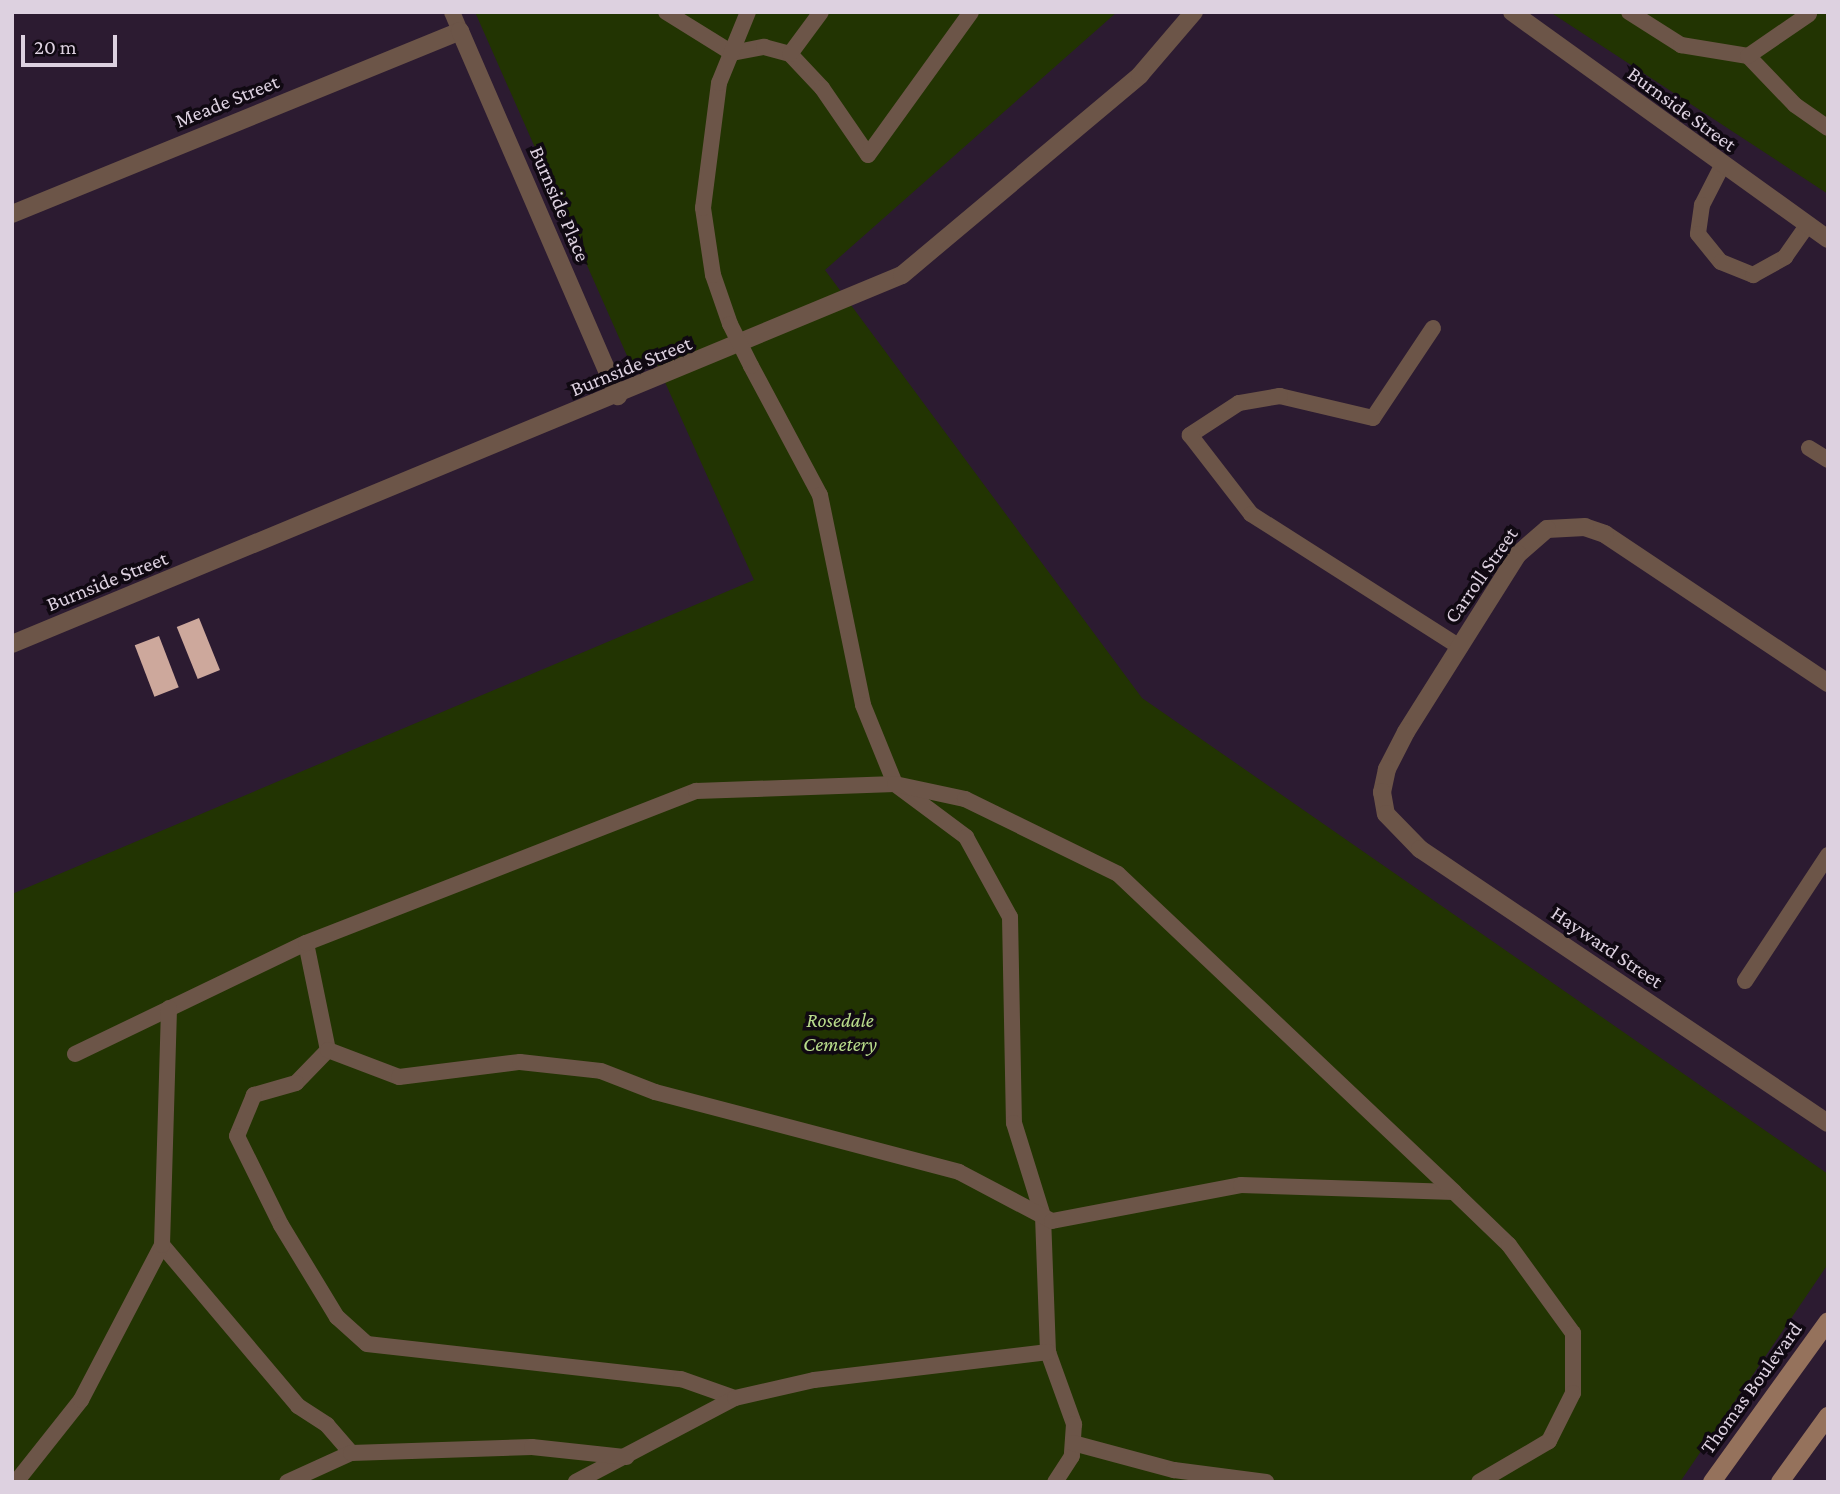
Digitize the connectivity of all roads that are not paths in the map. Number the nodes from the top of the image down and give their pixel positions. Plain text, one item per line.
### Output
1 (452, 12) edge
2 (666, 12) edge
3 (748, 12) edge
4 (821, 12) edge
5 (971, 12) edge
6 (1194, 12) edge
7 (1512, 12) edge
8 (1629, 12) edge
9 (1809, 13) edge
10 (460, 31) junction
11 (732, 53) junction
12 (790, 54) junction
13 (1748, 56) junction
14 (1828, 128) edge
15 (1721, 166) junction
16 (12, 214) edge
17 (1807, 225) junction
18 (1828, 239) edge
19 (1433, 328) dead end
20 (618, 396) junction
21 (1809, 448) dead end
22 (1828, 460) edge
23 (12, 644) edge
24 (1460, 647) junction
25 (1828, 683) edge
26 (895, 784) junction
27 (1382, 792) joint
28 (1828, 855) edge
29 (306, 943) junction
30 (1745, 981) dead end
31 (169, 1008) junction
32 (328, 1050) junction
33 (75, 1055) dead end
34 (1828, 1123) edge
35 (1454, 1192) junction
36 (1043, 1216) junction
37 (162, 1245) junction
38 (1828, 1321) edge
39 (1048, 1352) junction
40 (735, 1398) junction
41 (1828, 1416) edge
42 (1073, 1443) junction
43 (351, 1453) junction
44 (626, 1457) junction
45 (16, 1482) edge
46 (287, 1482) edge
47 (576, 1482) edge
48 (1055, 1482) edge
49 (1266, 1482) edge
50 (1479, 1482) edge
51 (1712, 1482) edge
52 (1780, 1482) edge

1 - 10 lane
2 - 11 lane
3 - 11 lane
4 - 12 lane
5 - 12 lane
6 - 20 street, Burnside Street
7 - 15 street, Burnside Street
8 - 13 lane
9 - 13 lane
10 - 16 street, Meade Street
10 - 20 street, Burnside Place
11 - 12 lane
11 - 26 lane, bridge
13 - 14 lane
15 - 17 street, Burnside Street
15 - 17 lane
17 - 18 street, Burnside Street
19 - 24 lane
20 - 23 street, Burnside Street
21 - 22 lane
24 - 25 street, Carroll Street
24 - 27 street, Carroll Street
26 - 29 lane
26 - 35 lane
26 - 36 lane
27 - 34 street, Hayward Street
28 - 30 lane
29 - 31 lane
29 - 32 lane
31 - 33 lane
31 - 37 lane
32 - 36 lane
32 - 40 lane
35 - 36 lane
35 - 50 lane
36 - 39 lane
37 - 43 lane
37 - 45 lane
38 - 51 street, Thomas Boulevard
39 - 40 lane
39 - 42 lane
40 - 44 lane
41 - 52 street
42 - 48 lane
42 - 49 lane
43 - 44 lane
43 - 46 lane
44 - 47 lane

